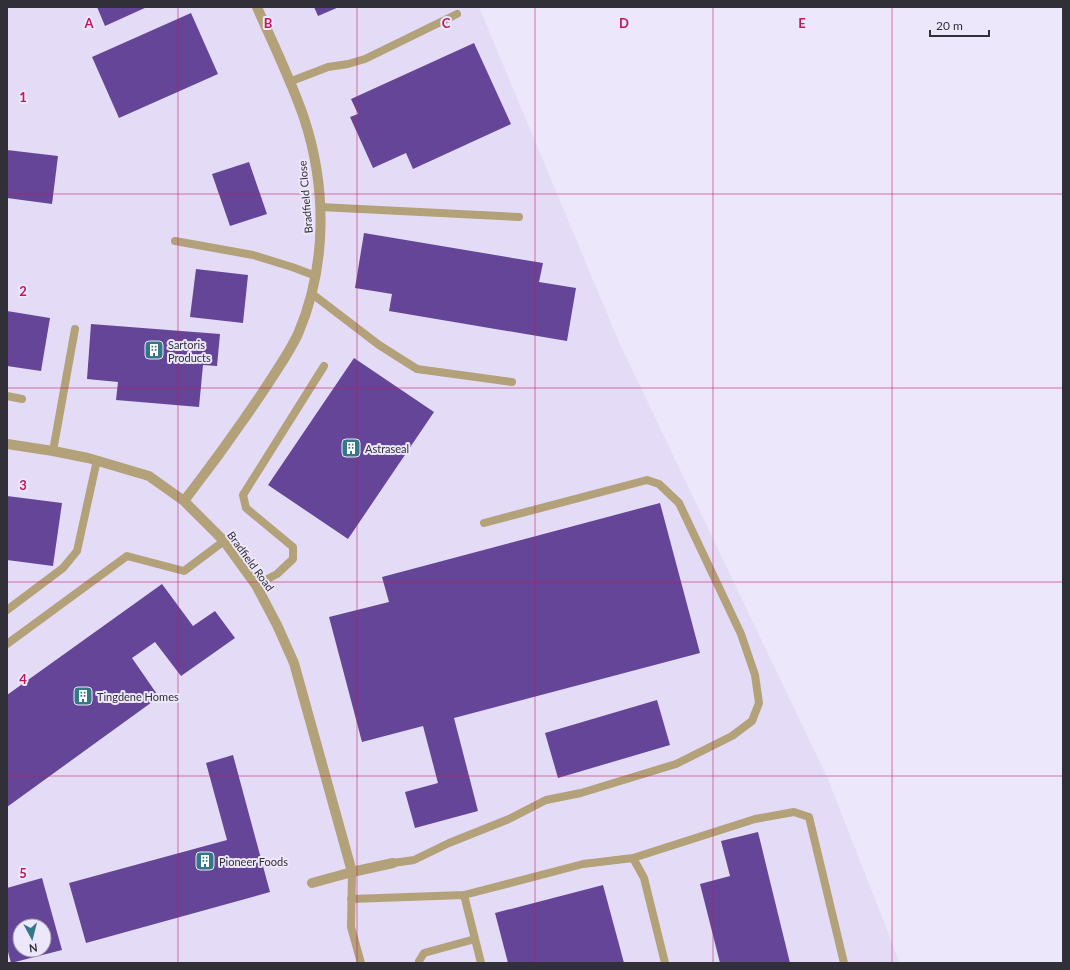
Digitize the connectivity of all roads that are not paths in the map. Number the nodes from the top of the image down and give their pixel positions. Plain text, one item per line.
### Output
1 (256, 7) edge
2 (457, 14) dead end
3 (289, 82) junction
4 (320, 207) junction
5 (519, 217) dead end
6 (175, 241) dead end
7 (316, 276) junction
8 (311, 293) junction
9 (75, 329) dead end
10 (324, 366) dead end
11 (512, 382) dead end
12 (7, 396) edge
13 (22, 399) dead end
14 (7, 444) edge
15 (53, 451) junction
16 (97, 460) junction
17 (184, 501) junction
18 (484, 523) dead end
19 (224, 541) junction
20 (256, 585) junction
21 (7, 610) edge
22 (7, 644) edge
23 (633, 858) junction
24 (393, 863) joint
25 (352, 872) junction
26 (312, 883) dead end
27 (464, 896) junction
28 (351, 899) junction
29 (475, 939) junction
30 (361, 963) edge
31 (419, 963) edge
32 (481, 963) edge
33 (665, 963) edge
34 (844, 963) edge

1 - 3 street, Bradfield Close
2 - 3 lane
3 - 4 street, Bradfield Close
4 - 5 lane
4 - 7 street, Bradfield Close
6 - 7 lane
7 - 8 street, Bradfield Close
8 - 11 lane
8 - 17 street, Bradfield Close
9 - 15 lane
10 - 20 lane
12 - 13 lane
14 - 15 street, Bradfield Road
15 - 16 street, Bradfield Road
16 - 17 street, Bradfield Road
16 - 21 lane
17 - 19 street, Bradfield Road
18 - 24 lane
19 - 20 street, Bradfield Road
19 - 22 lane
20 - 25 street, Bradfield Road
23 - 27 lane
23 - 33 lane
23 - 34 lane
24 - 25 street
25 - 26 street
25 - 28 lane
27 - 28 lane
27 - 29 lane
28 - 30 lane
29 - 31 lane
29 - 32 lane

